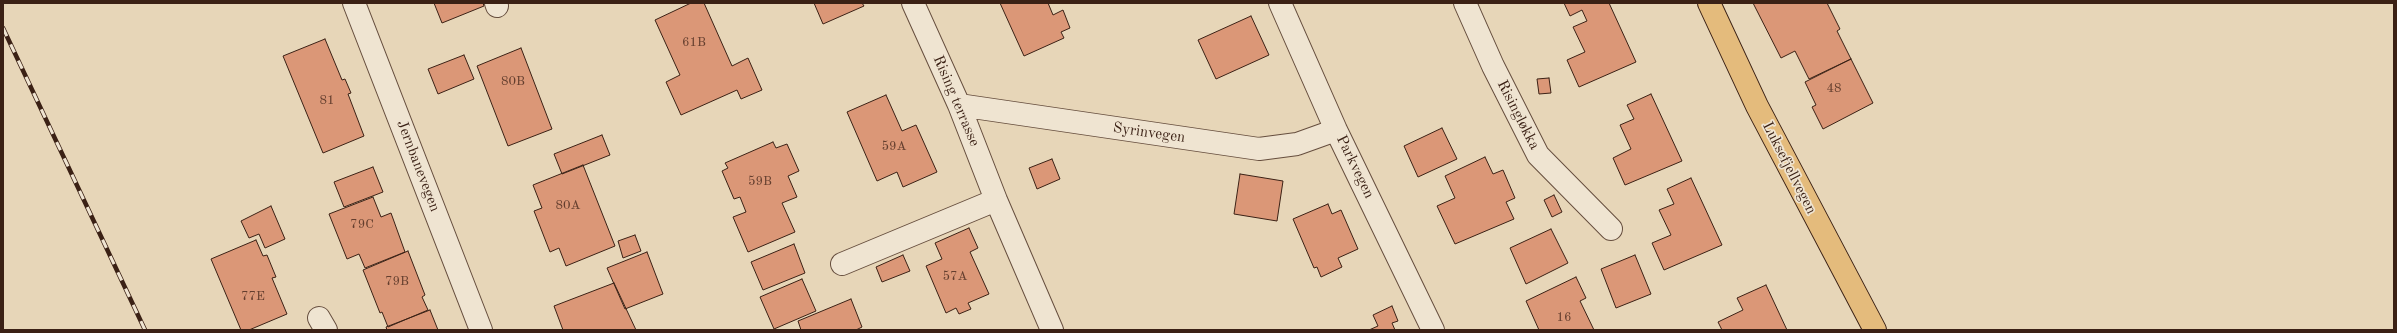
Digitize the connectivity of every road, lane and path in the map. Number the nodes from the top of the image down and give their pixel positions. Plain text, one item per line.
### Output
1 (354, 3) edge
2 (913, 3) edge
3 (1280, 3) edge
4 (1465, 3) edge
5 (1709, 3) edge
6 (959, 105) junction
7 (1336, 130) junction
8 (996, 200) junction
9 (1611, 229) dead end
10 (842, 264) dead end
11 (481, 330) edge
12 (1052, 330) edge
13 (1432, 330) edge
14 (1875, 330) edge

1 - 11 street, Jernbanevegen
2 - 6 street, Rising terrasse
3 - 7 street, Parkvegen
4 - 9 street, Risingløkka
5 - 14 main road, Luksefjellvegen
6 - 7 street, Syrinvegen
6 - 8 street, Rising terrasse
7 - 13 street, Parkvegen
8 - 10 street
8 - 12 street, Rising terrasse

